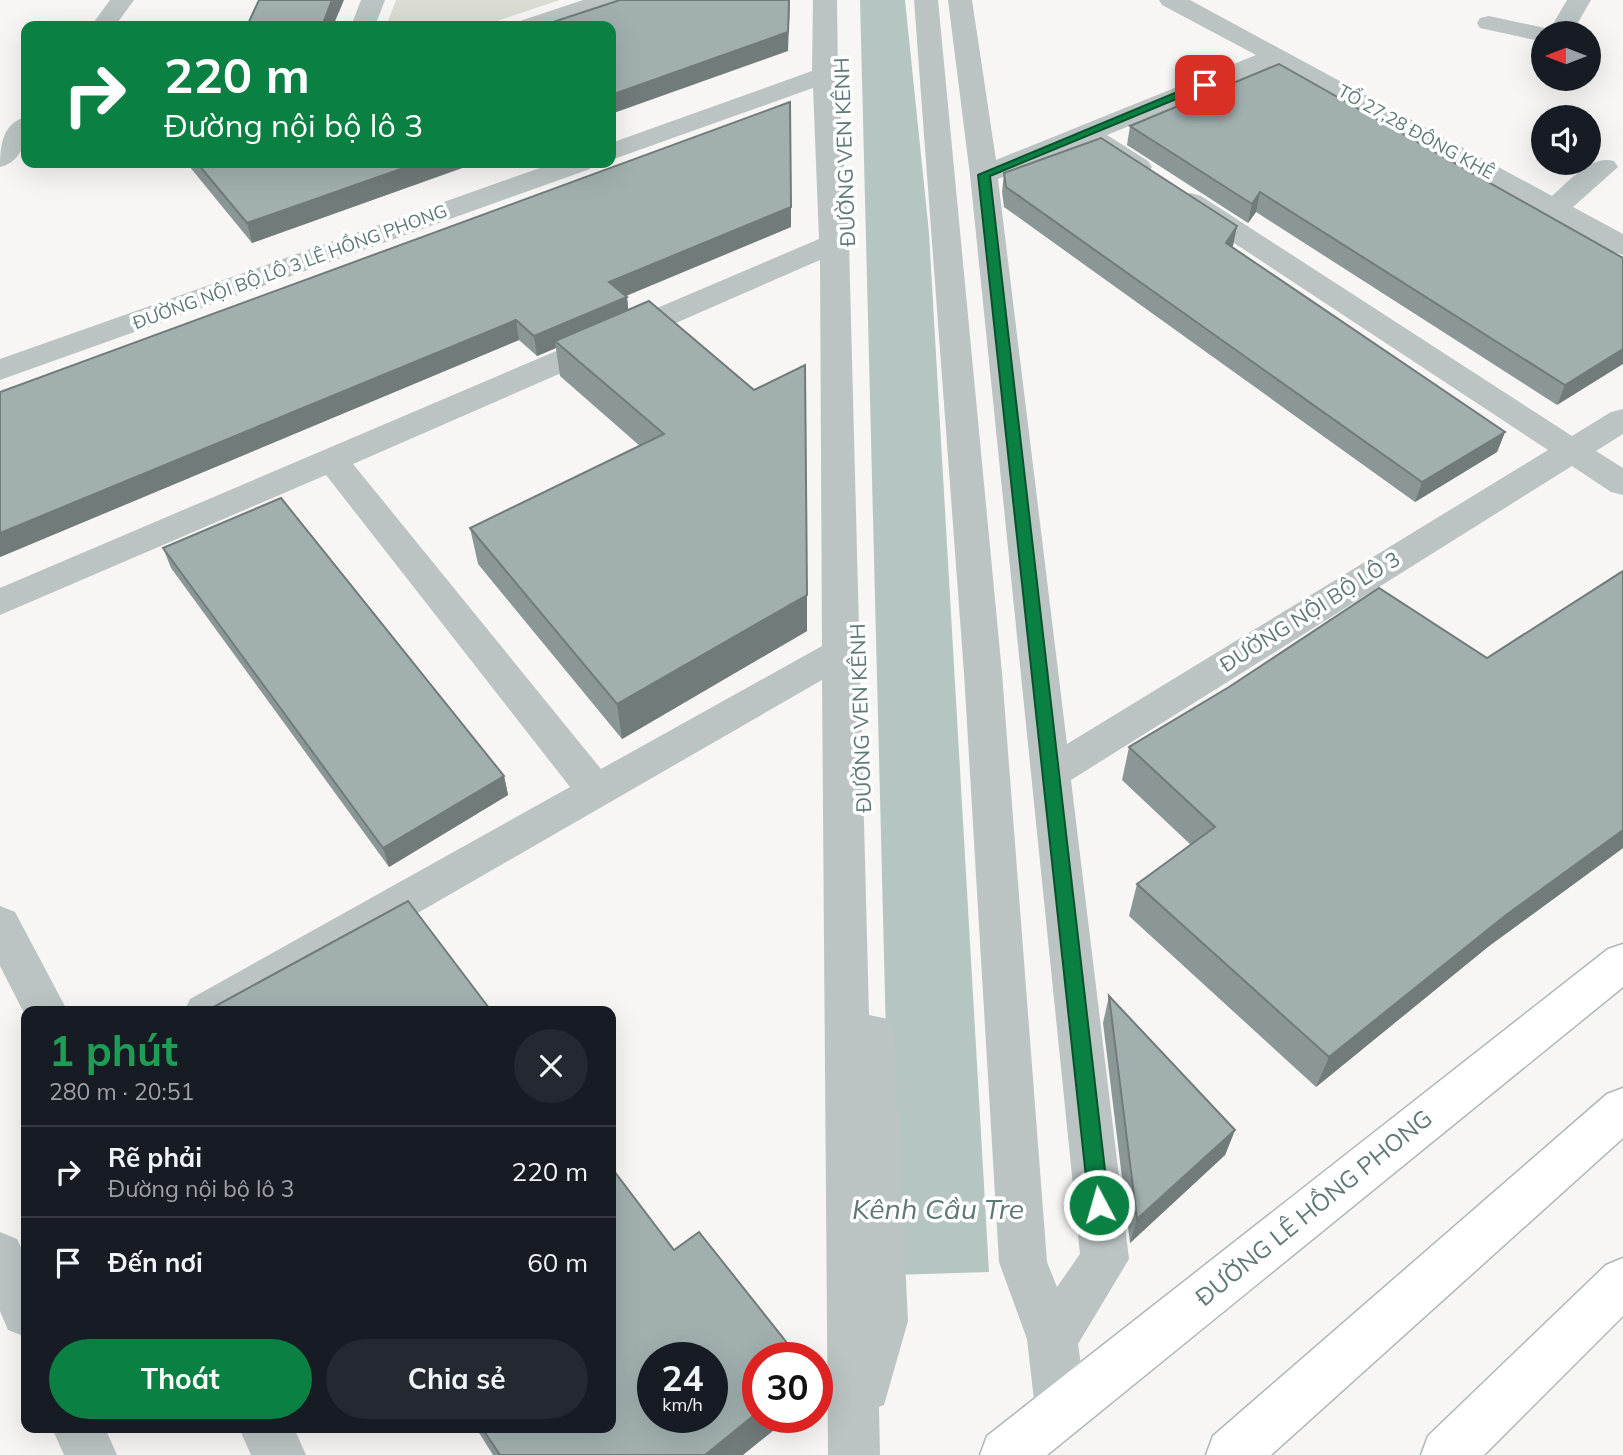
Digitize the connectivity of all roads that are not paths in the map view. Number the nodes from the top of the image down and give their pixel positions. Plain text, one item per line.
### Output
1 (122, 0) edge
2 (373, 0) edge
3 (607, 0) edge
4 (825, 0) edge
5 (841, 0) edge
6 (926, 0) edge
7 (960, 0) edge
8 (1171, 0) edge
9 (1579, 0) edge
10 (107, 21) edge
11 (365, 21) edge
12 (544, 21) edge
13 (1567, 21) edge
14 (1489, 23) dead end
15 (1531, 32) edge
16 (1277, 56) junction
17 (825, 75) junction
18 (21, 132) edge
19 (1084, 132) junction
20 (616, 150) edge
21 (0, 159) edge
22 (1604, 167) dead end
23 (566, 168) edge
24 (984, 175) junction
25 (1555, 208) junction
26 (834, 243) junction
27 (1623, 246) edge
28 (0, 370) edge
29 (1623, 419) edge
30 (1569, 450) junction
31 (332, 460) junction
32 (1623, 484) edge
33 (0, 602) edge
34 (839, 653) junction
35 (1051, 774) junction
36 (596, 790) junction
37 (0, 924) edge
38 (1623, 962) edge
39 (43, 1006) edge
40 (217, 1006) edge
41 (1623, 1109) edge
42 (0, 1255) edge
43 (1623, 1282) edge
44 (21, 1302) edge
45 (1052, 1339) junction
46 (1061, 1409) junction
47 (80, 1433) edge
48 (268, 1433) edge
49 (854, 1444) edge
50 (91, 1455) edge
51 (280, 1455) edge
52 (1006, 1455) edge
53 (1231, 1455) edge
54 (1447, 1455) edge

1 - 10 street
2 - 11 street
3 - 12 street
4 - 17 street, ĐƯỜNG VEN KÊNH
5 - 49 street, ĐƯỜNG VEN KÊNH
6 - 45 street
7 - 24 street
8 - 16 street
9 - 13 street
14 - 15 street
16 - 19 street
16 - 25 street, TỔ 27,28 ĐÔNG KHÊ
17 - 20 street
17 - 26 street, ĐƯỜNG VEN KÊNH
18 - 21 street
19 - 24 street
19 - 30 street
22 - 25 street
23 - 28 street, ĐƯỜNG NỘI BỘ LÔ 3 LÊ HỒNG PHONG
24 - 35 street
25 - 27 street
26 - 31 street
26 - 34 street, ĐƯỜNG VEN KÊNH
29 - 30 street, ĐƯỜNG NỘI BỘ LÔ 3
30 - 32 street
30 - 35 street, ĐƯỜNG NỘI BỘ LÔ 3
31 - 33 street
31 - 36 street
34 - 36 street
34 - 49 street, ĐƯỜNG VEN KÊNH
35 - 45 street
36 - 40 street
37 - 39 street
38 - 46 main road, ĐƯỜNG LÊ HỒNG PHONG
41 - 53 main road
42 - 44 street
43 - 54 main road
45 - 46 street
46 - 52 main road, ĐƯỜNG LÊ HỒNG PHONG
47 - 50 street
48 - 51 street

